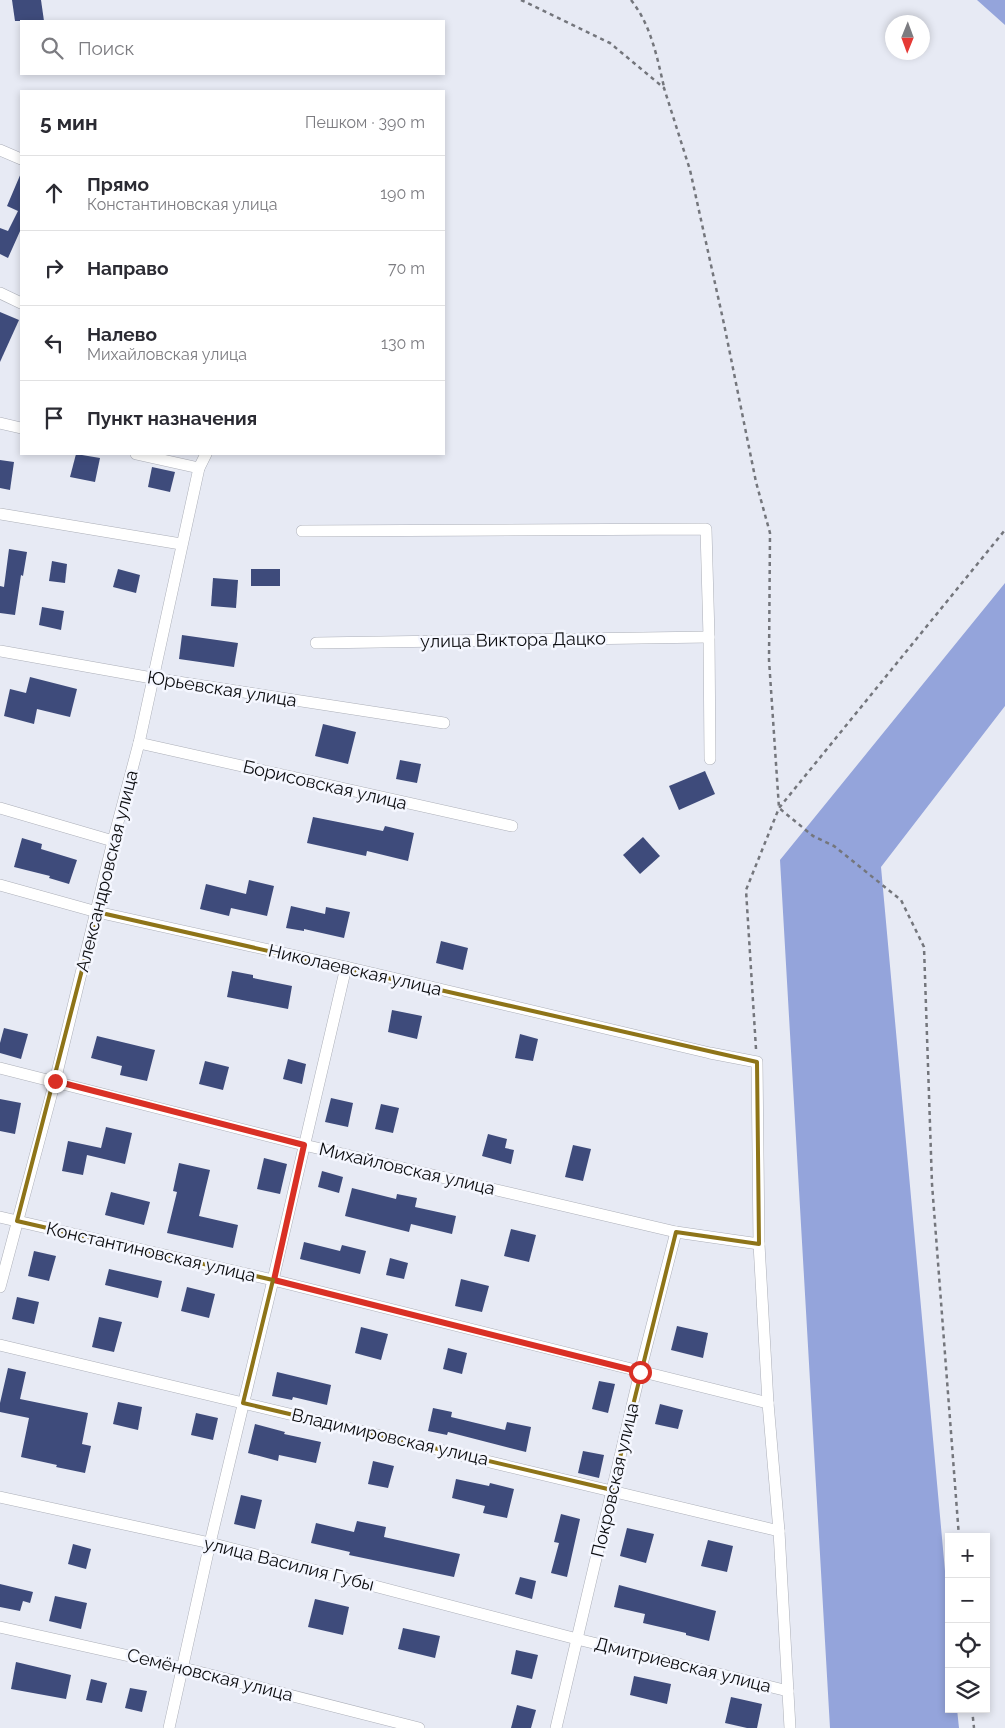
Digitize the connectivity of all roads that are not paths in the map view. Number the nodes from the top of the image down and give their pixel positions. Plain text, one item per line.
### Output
1 (0, 150) edge
2 (20, 159) edge
3 (0, 294) edge
4 (20, 303) edge
5 (0, 423) edge
6 (20, 428) edge
7 (140, 455) edge
8 (206, 455) edge
9 (199, 468) junction
10 (0, 514) edge
11 (302, 531) dead end
12 (181, 544) junction
13 (709, 638) junction
14 (316, 643) dead end
15 (0, 651) edge
16 (152, 678) junction
17 (444, 723) dead end
18 (138, 743) junction
19 (710, 759) dead end
20 (0, 808) edge
21 (512, 826) dead end
22 (113, 841) junction
23 (0, 884) edge
24 (97, 912) junction
25 (346, 967) junction
26 (0, 1068) edge
27 (55, 1081) junction
28 (304, 1145) junction
29 (0, 1217) edge
30 (17, 1220) junction
31 (676, 1232) junction
32 (759, 1244) junction
33 (274, 1280) junction
34 (0, 1287) edge
35 (0, 1345) edge
36 (640, 1372) junction
37 (243, 1403) junction
38 (768, 1403) junction
39 (612, 1490) junction
40 (0, 1497) edge
41 (779, 1531) junction
42 (210, 1543) junction
43 (0, 1626) edge
44 (577, 1638) junction
45 (183, 1668) junction
46 (788, 1691) junction
47 (169, 1728) edge
48 (419, 1728) edge
49 (556, 1728) edge
50 (790, 1728) edge

1 - 2 street
3 - 4 street
5 - 6 street
7 - 9 street
8 - 9 street, Александровская улица
9 - 12 street, Александровская улица
10 - 12 street
11 - 13 street
12 - 16 street, Александровская улица
13 - 14 street, улица Виктора Дацко
13 - 19 street
15 - 16 street, Юрьевская улица
16 - 17 street, Юрьевская улица
16 - 18 street, Александровская улица
18 - 21 street, Борисовская улица
18 - 22 street, Александровская улица
20 - 22 street
22 - 24 street, Александровская улица
23 - 24 street, Николаевская улица
24 - 25 street, Николаевская улица
24 - 27 street, Александровская улица
25 - 28 street
25 - 32 street, Николаевская улица
26 - 27 street, Михайловская улица
27 - 28 street, Михайловская улица
27 - 30 street, Александровская улица
28 - 31 street, Михайловская улица
28 - 33 street
29 - 30 street, Константиновская улица
30 - 33 street, Константиновская улица
30 - 34 street, Александровская улица
31 - 32 street, Михайловская улица
31 - 36 street, Покровская улица
32 - 38 street
33 - 36 street, Константиновская улица
33 - 37 street
35 - 37 street, Владимировская улица
36 - 38 street, Константиновская улица
36 - 39 street, Покровская улица
37 - 39 street, Владимировская улица
37 - 42 street
38 - 41 street
39 - 41 street, Владимировская улица
39 - 44 street, Покровская улица
40 - 42 street, улица Василия Губы
41 - 46 street
42 - 44 street, улица Василия Губы
42 - 45 street
43 - 45 street, Семёновская улица
44 - 46 street, Дмитриевская улица
44 - 49 street, Покровская улица
45 - 47 street
45 - 48 street, Семёновская улица
46 - 50 street

